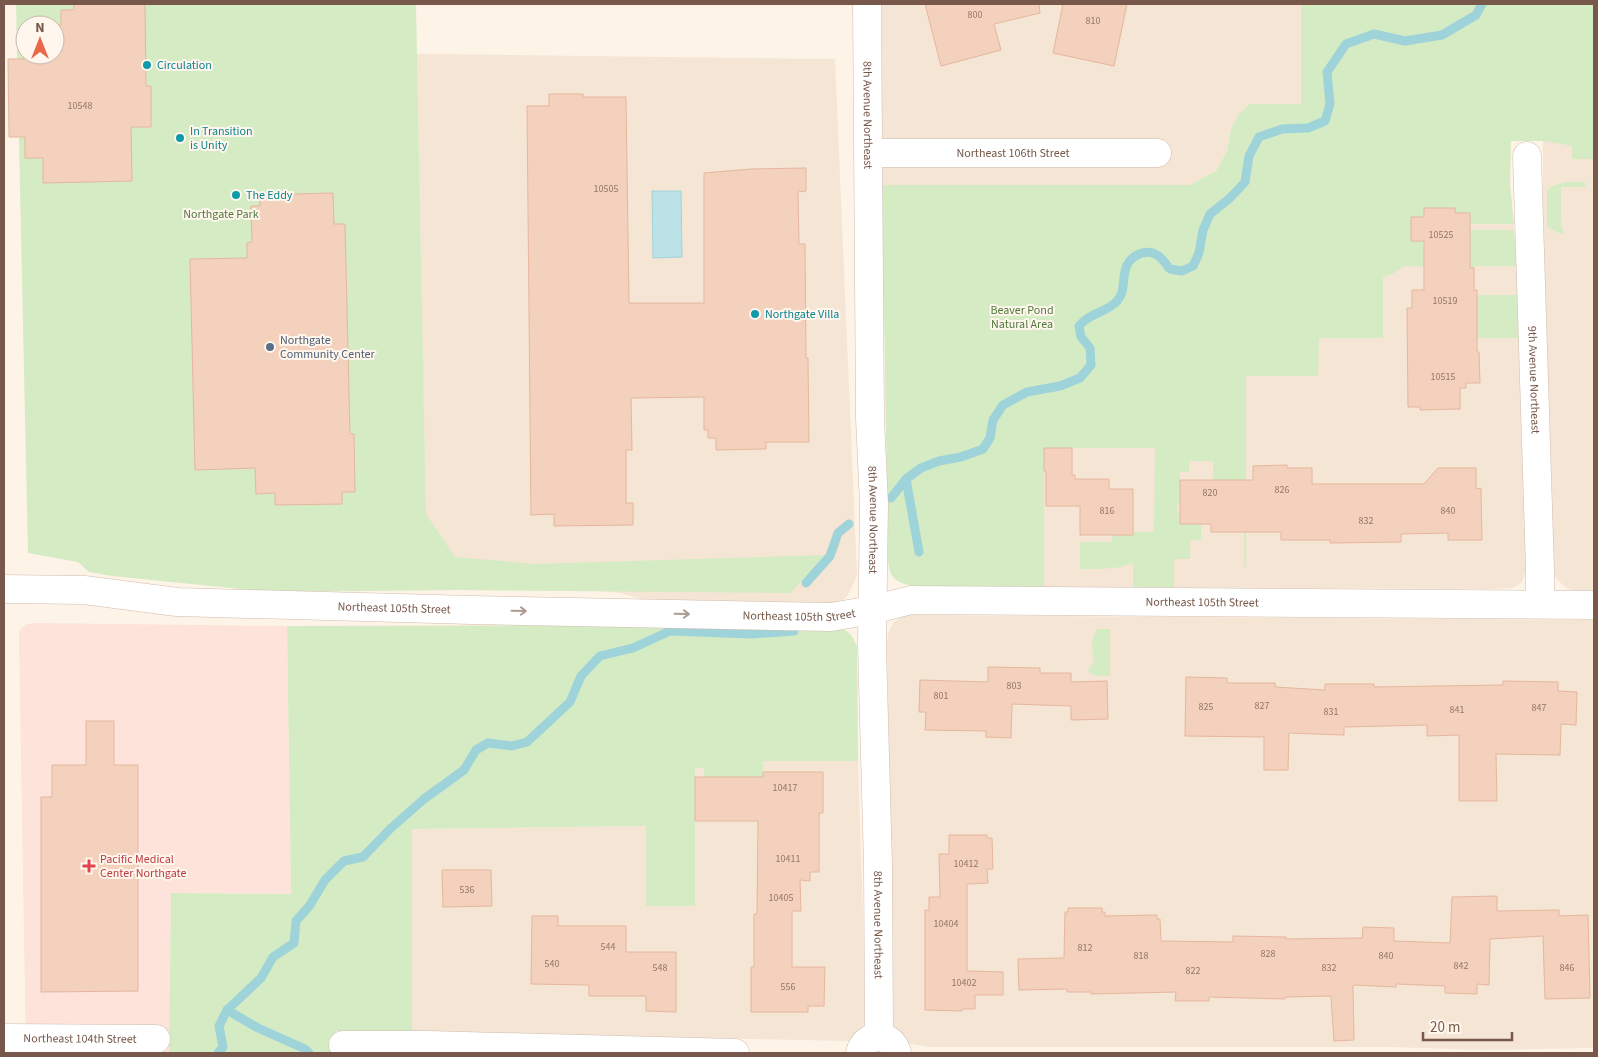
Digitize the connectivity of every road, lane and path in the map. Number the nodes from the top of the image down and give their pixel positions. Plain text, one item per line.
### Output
1 (866, 4) edge
2 (869, 153) junction
3 (1157, 153) dead end
4 (1527, 156) dead end
5 (4, 589) edge
6 (1540, 604) junction
7 (1594, 606) edge
8 (872, 610) junction
9 (4, 1038) edge
10 (156, 1039) dead end
11 (343, 1044) dead end
12 (879, 1048) edge
13 (734, 1053) edge

1 - 2 street, 8th Avenue Northeast
2 - 3 street, Northeast 106th Street
2 - 8 street, 8th Avenue Northeast
4 - 6 street, 9th Avenue Northeast
5 -> 8 street, Northeast 105th Street
6 - 7 street, Northeast 105th Street
6 - 8 street, Northeast 105th Street
8 - 12 street, 8th Avenue Northeast
9 - 10 street, Northeast 104th Street
11 - 13 street

